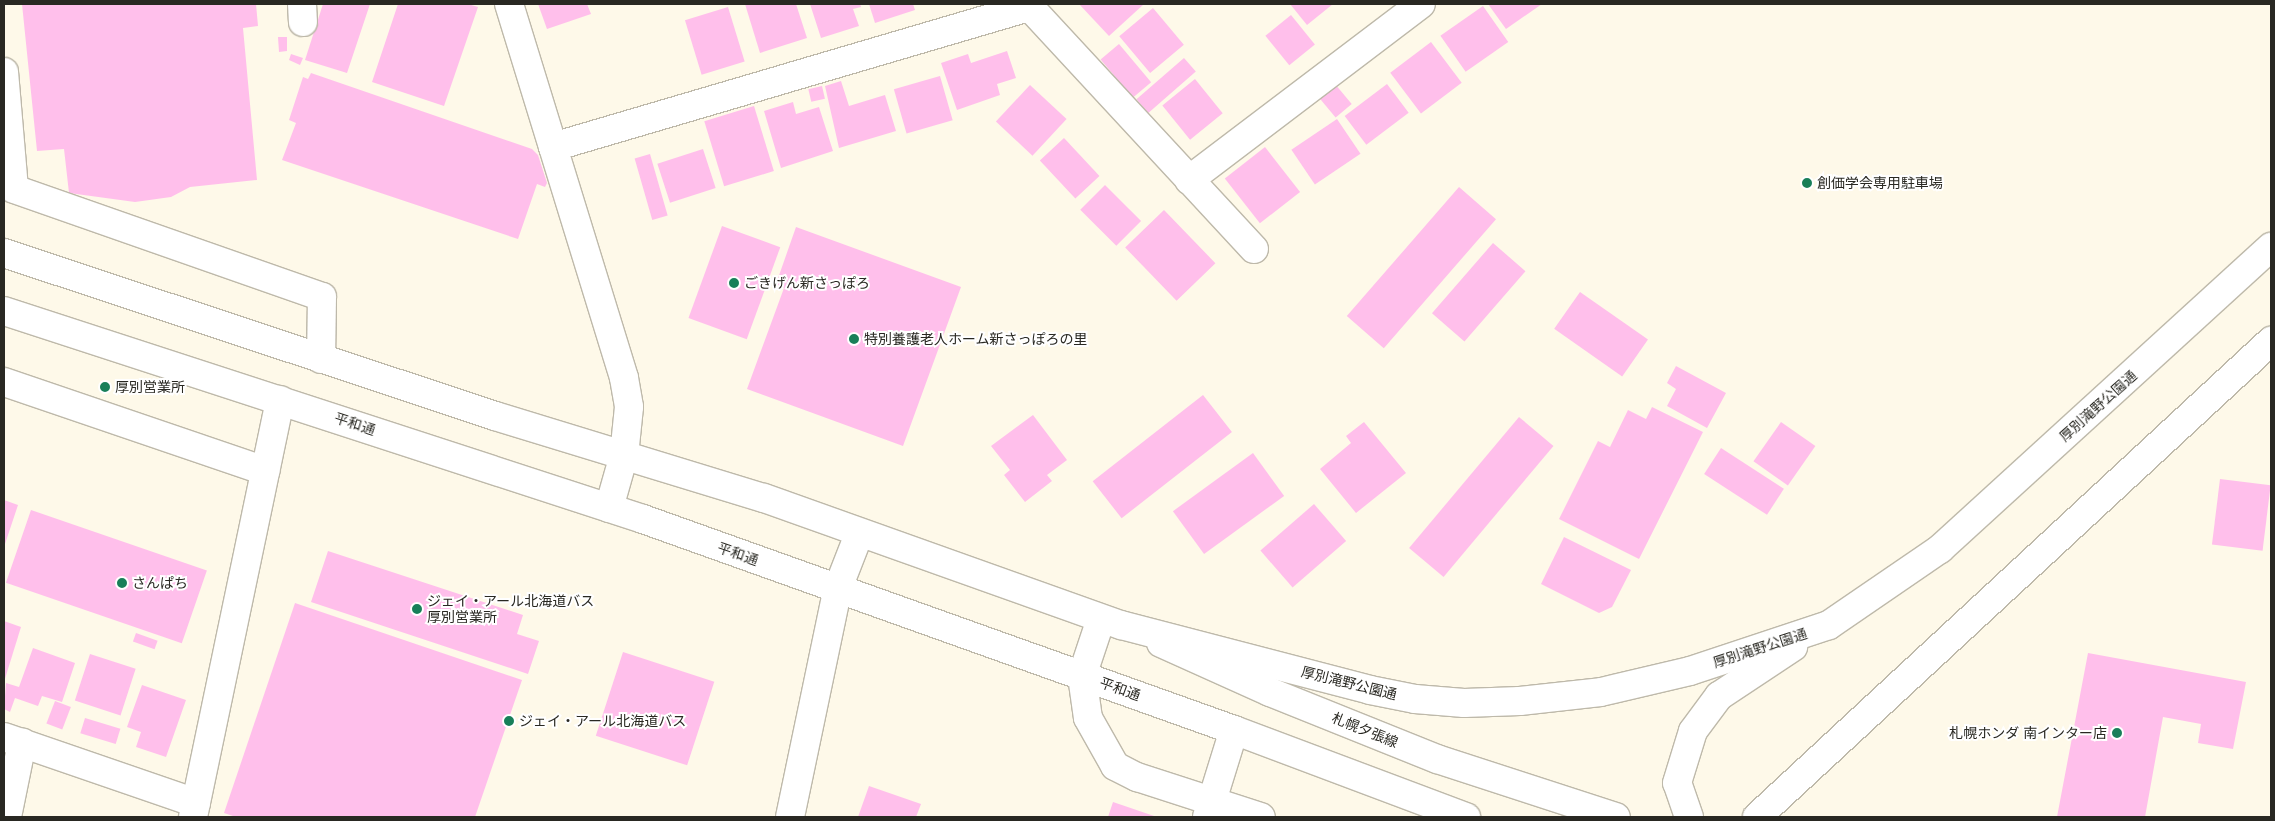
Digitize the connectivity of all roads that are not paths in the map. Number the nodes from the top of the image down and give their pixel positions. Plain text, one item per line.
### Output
1 (509, 4) edge
2 (1421, 4) edge
3 (1027, 6) edge
4 (4, 72) edge
5 (553, 147) junction
6 (1189, 180) junction
7 (9, 187) edge
8 (2271, 247) edge
9 (1254, 249) dead end
10 (4, 253) edge
11 (4, 311) edge
12 (2271, 341) edge
13 (321, 359) junction
14 (4, 382) edge
15 (280, 400) junction
16 (624, 455) junction
17 (266, 471) junction
18 (608, 508) junction
19 (859, 534) junction
20 (838, 588) junction
21 (1111, 622) junction
22 (1829, 625) junction
23 (1082, 676) junction
24 (1234, 730) junction
25 (13, 740) edge
26 (1209, 809) edge
27 (195, 810) edge
28 (7, 817) edge
29 (790, 817) edge
30 (1261, 817) edge
31 (1466, 817) edge
32 (1616, 817) edge
33 (1689, 817) edge
34 (1757, 817) edge

1 - 5 main road
2 - 6 main road
3 - 5 main road
3 - 6 main road
4 - 7 main road
5 - 16 main road
6 - 9 main road
7 - 13 main road
8 - 22 main road, 厚別滝野公園通
10 - 13 main road
11 - 15 main road, 平和通
12 - 34 main road
13 - 16 main road
14 - 17 main road
15 - 17 main road
15 - 18 main road, 平和通
16 - 18 main road
16 - 19 main road
17 - 27 main road
18 - 20 main road, 平和通
19 - 20 main road
19 - 21 main road
20 - 23 main road, 平和通
20 - 29 main road
21 - 22 main road, 厚別滝野公園通
21 - 23 main road
21 - 32 main road, 札幌夕張線
22 - 33 main road
23 - 24 main road, 平和通
23 - 26 main road
24 - 26 main road
24 - 31 main road, 平和通
25 - 27 main road
25 - 28 main road
26 - 30 main road

